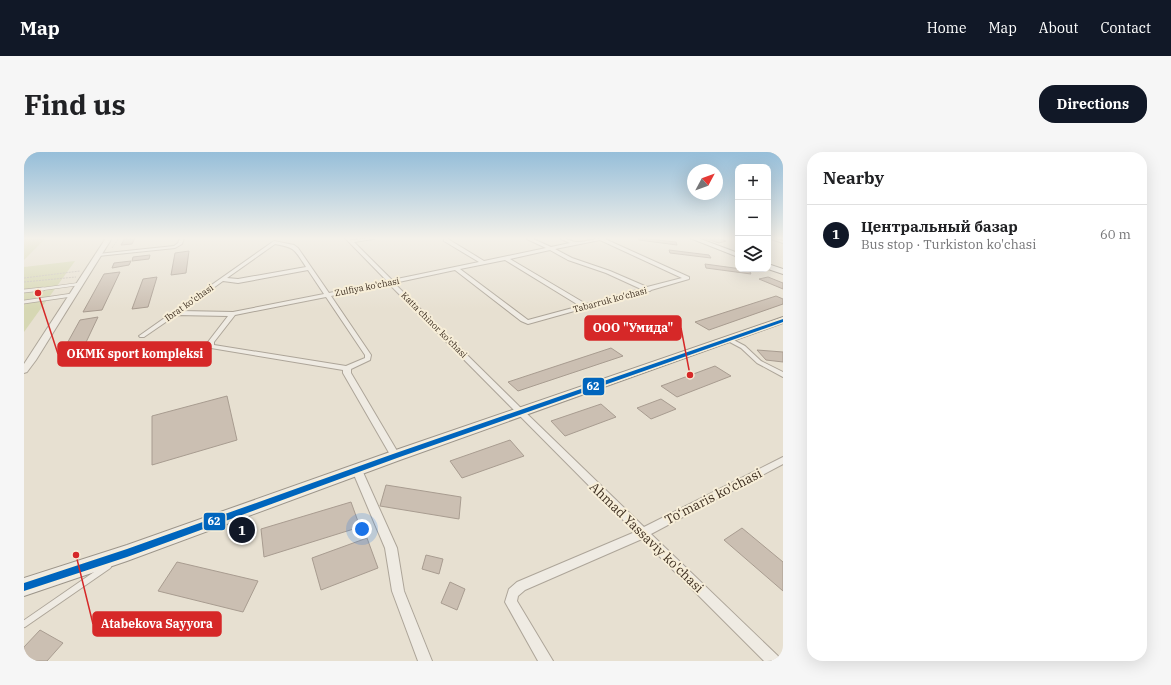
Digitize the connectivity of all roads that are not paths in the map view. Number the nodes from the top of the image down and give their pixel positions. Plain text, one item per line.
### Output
1 (94, 262) edge
2 (246, 262) edge
3 (305, 262) edge
4 (371, 262) edge
5 (489, 262) edge
6 (512, 262) edge
7 (578, 262) edge
8 (652, 262) edge
9 (484, 263) joint
10 (771, 267) edge
11 (309, 268) junction
12 (455, 268) junction
13 (783, 272) edge
14 (222, 279) junction
15 (391, 282) junction
16 (80, 284) junction
17 (648, 290) junction
18 (24, 291) edge
19 (328, 294) junction
20 (73, 295) junction
21 (24, 302) edge
22 (585, 306) junction
23 (175, 313) junction
24 (233, 314) junction
25 (783, 320) edge
26 (142, 336) dead end
27 (728, 340) junction
28 (347, 368) junction
29 (24, 370) edge
30 (783, 375) edge
31 (520, 412) junction
32 (395, 456) junction
33 (783, 460) edge
34 (357, 470) junction
35 (643, 532) junction
36 (127, 553) junction
37 (24, 587) edge
38 (24, 624) edge
39 (426, 661) edge
40 (546, 661) edge
41 (774, 661) edge

1 - 16 street
2 - 14 street, Ibrat ko'chasi
3 - 11 street, Ibrat ko'chasi
4 - 15 street, Katta chinor ko'chasi
5 - 9 street, Zulfiya ko'chasi
6 - 22 street
7 - 17 street
8 - 17 street, Tabarruk ko'chasi
9 - 12 street, Zulfiya ko'chasi
10 - 13 main road
11 - 14 street
11 - 19 street
12 - 15 street, Zulfiya ko'chasi
12 - 22 street, Tabarruk ko'chasi
14 - 23 street, Ibrat ko'chasi
15 - 19 street, Zulfiya ko'chasi
15 - 31 street, Katta chinor ko'chasi
16 - 18 lane
16 - 20 street
17 - 22 street, Tabarruk ko'chasi
19 - 24 street, Zulfiya ko'chasi
19 - 28 street
20 - 21 lane
20 - 29 street
23 - 24 street, Zulfiya ko'chasi
23 - 26 street, Ibrat ko'chasi
24 - 28 street
25 - 27 main road
27 - 30 street
27 - 31 main road
28 - 32 street
31 - 32 main road
31 - 35 street, Ahmad Yassaviy ko'chasi
32 - 34 main road
33 - 35 street, To‘maris ko'chasi
34 - 36 main road
34 - 39 street
35 - 40 street, To‘maris ko'chasi
35 - 41 street, Ahmad Yassaviy ko'chasi
36 - 37 main road
36 - 38 lane

